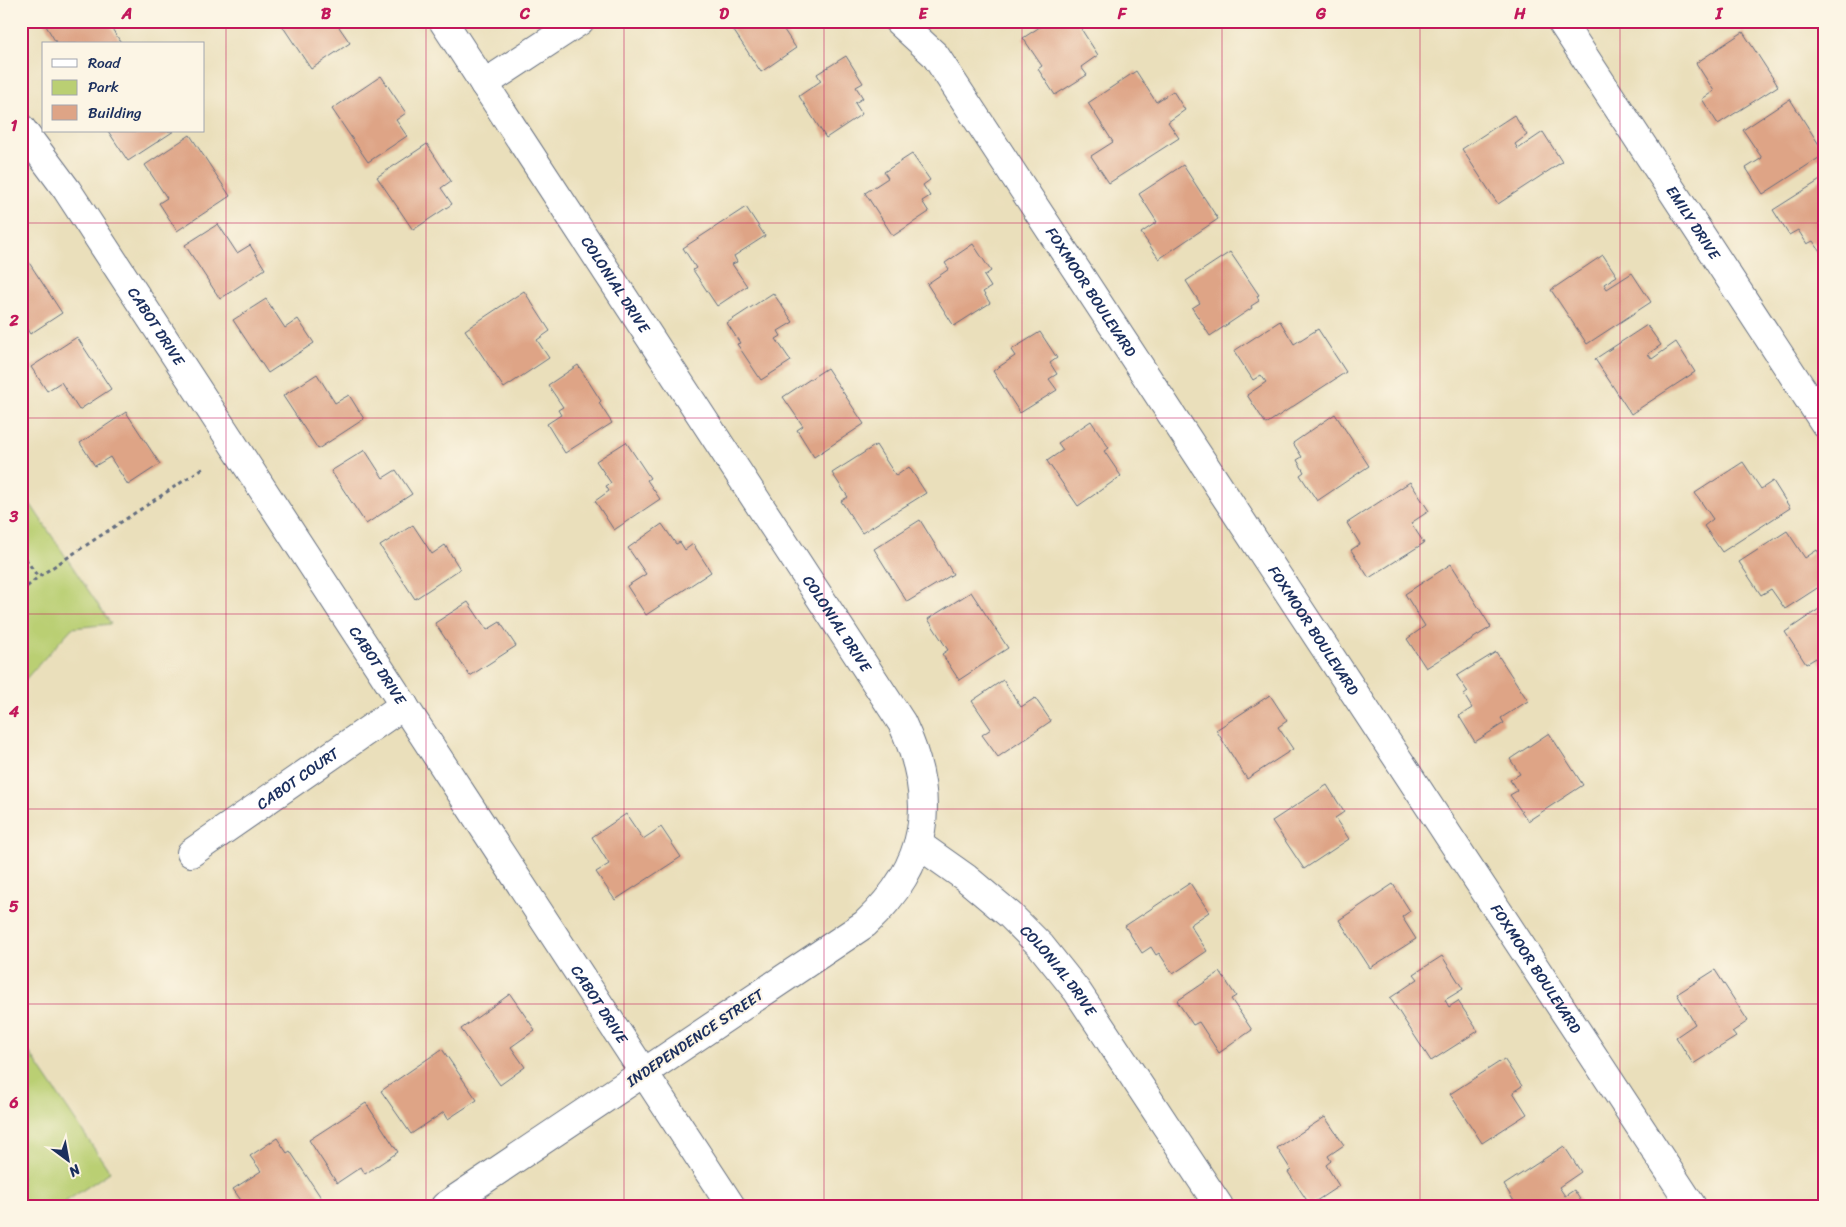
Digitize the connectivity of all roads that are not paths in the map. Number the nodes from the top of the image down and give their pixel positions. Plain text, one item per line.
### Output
1 (443, 21) edge
2 (580, 21) edge
3 (898, 21) edge
4 (924, 21) edge
5 (1561, 21) edge
6 (935, 55) junction
7 (484, 84) junction
8 (21, 128) edge
9 (1825, 424) edge
10 (404, 705) junction
11 (918, 844) junction
12 (191, 853) dead end
13 (644, 1072) junction
14 (445, 1206) edge
15 (731, 1206) edge
16 (1219, 1206) edge
17 (1692, 1206) edge

1 - 7 street, COLONIAL DRIVE
2 - 7 street
3 - 6 street, FOXMOOR BOULEVARD
4 - 6 street, FOXMOOR BOULEVARD
5 - 9 street, EMILY DRIVE
6 - 17 street, FOXMOOR BOULEVARD
7 - 11 street, COLONIAL DRIVE
8 - 10 street, CABOT DRIVE
10 - 12 street, CABOT COURT
10 - 13 street, CABOT DRIVE
11 - 13 street, INDEPENDENCE STREET
11 - 16 street, COLONIAL DRIVE
13 - 14 street, INDEPENDENCE STREET
13 - 15 street, CABOT DRIVE

